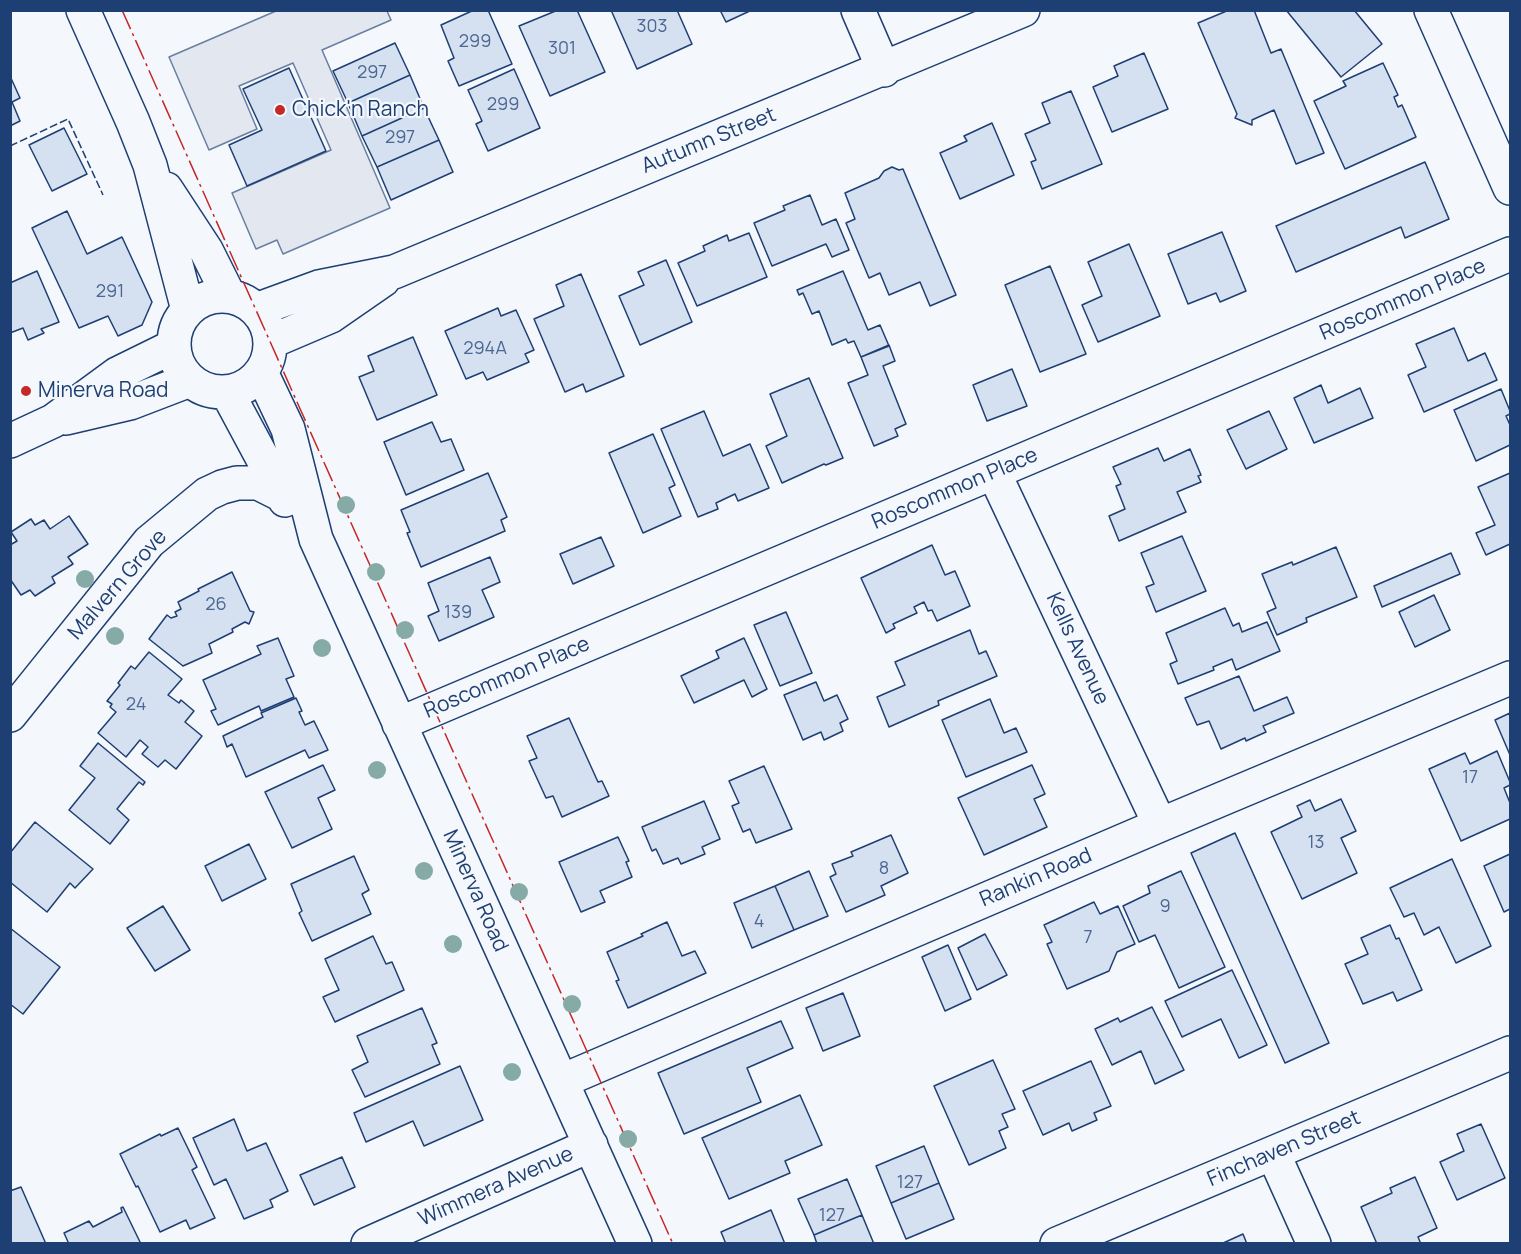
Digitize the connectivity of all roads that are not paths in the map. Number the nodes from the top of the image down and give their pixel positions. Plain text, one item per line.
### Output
1 (83, 10) edge
2 (858, 10) edge
3 (1023, 10) edge
4 (1431, 10) edge
5 (884, 70) junction
6 (150, 165) junction
7 (1510, 188) edge
8 (1510, 254) edge
9 (394, 272) junction
10 (243, 303) junction
11 (188, 310) junction
12 (174, 346) junction
13 (266, 357) junction
14 (190, 380) junction
15 (227, 392) junction
16 (53, 421) junction
17 (10, 441) edge
18 (994, 473) junction
19 (280, 494) junction
20 (316, 539) junction
21 (1510, 678) edge
22 (10, 715) edge
23 (399, 724) junction
24 (1160, 825) junction
25 (1510, 1053) edge
26 (562, 1081) junction
27 (591, 1145) junction
28 (1273, 1154) junction
29 (368, 1244) edge
30 (635, 1244) edge
31 (1057, 1244) edge
32 (1314, 1244) edge

1 - 6 street
2 - 5 street
3 - 5 street, Autumn Street
4 - 7 street
5 - 9 street, Autumn Street
6 - 10 street
6 - 11 street
8 - 18 street, Roscommon Place
9 - 10 street, Autumn Street
9 - 13 street, Autumn Street
10 - 11 street
10 - 13 street
11 - 12 street
12 - 14 street
12 - 16 street
13 - 15 street
13 - 20 street, Minerva Road
14 - 15 street
14 - 16 street
15 - 19 street, Minerva Road
16 - 17 street
18 - 23 street, Roscommon Place
18 - 24 street, Kells Avenue
19 - 20 street, Minerva Road
19 - 22 street, Malvern Grove
20 - 23 street, Minerva Road
21 - 24 street, Rankin Road
23 - 26 street, Minerva Road
24 - 26 street, Rankin Road
25 - 28 street, Finchaven Street
26 - 27 street, Minerva Road
27 - 29 street, Wimmera Avenue
27 - 30 street, Minerva Road
28 - 31 street, Finchaven Street
28 - 32 street

